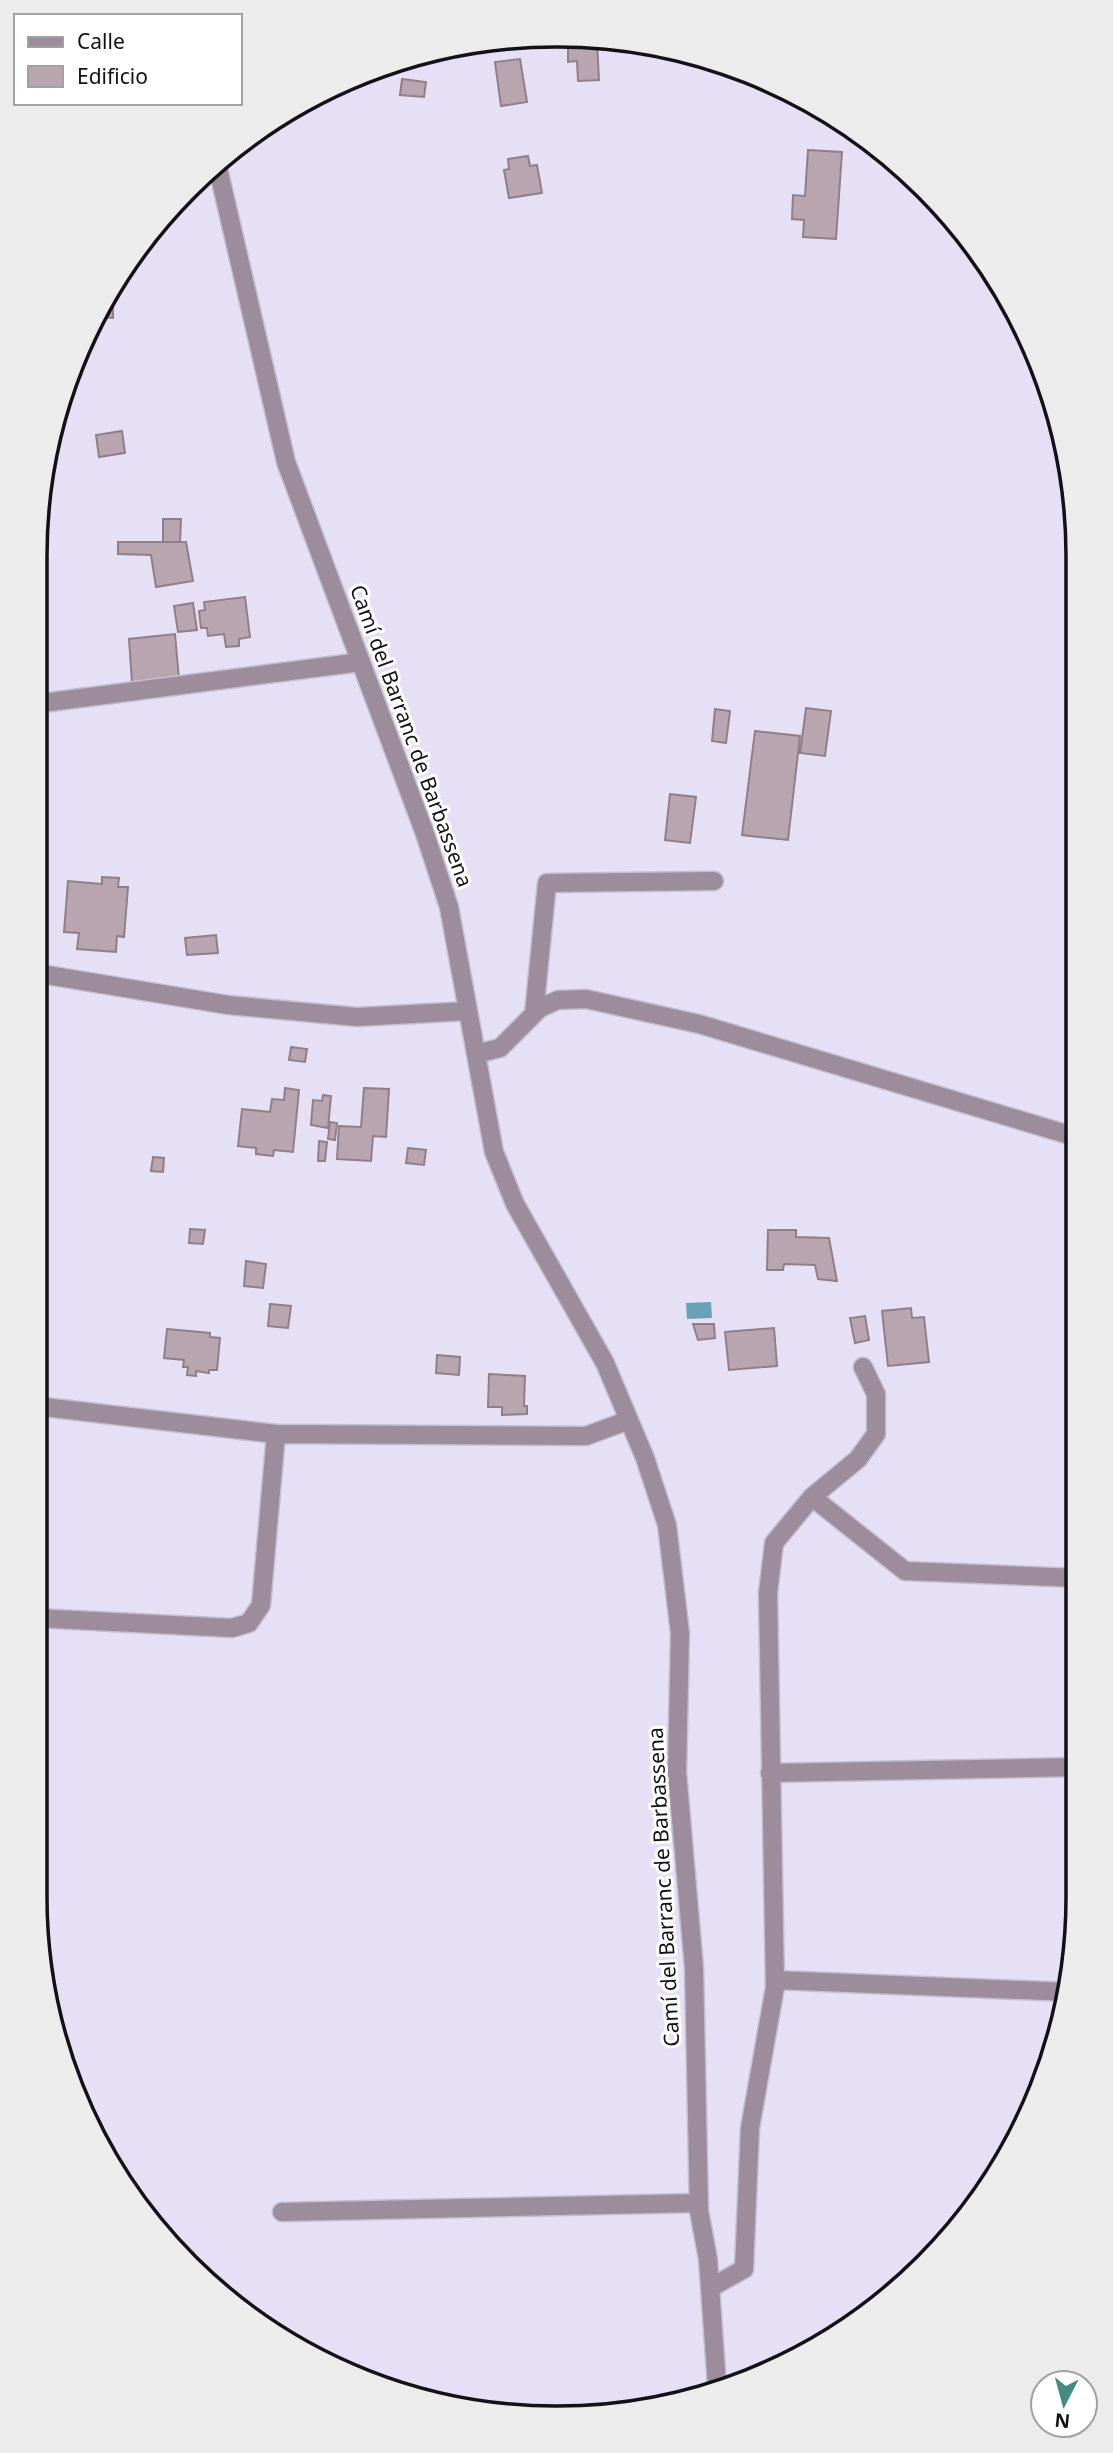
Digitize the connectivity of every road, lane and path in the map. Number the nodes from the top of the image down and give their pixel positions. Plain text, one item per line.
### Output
1 (220, 175) edge
2 (361, 662) junction
3 (47, 702) edge
4 (714, 881) dead end
5 (47, 975) edge
6 (468, 1011) junction
7 (534, 1014) junction
8 (476, 1054) junction
9 (1066, 1134) edge
10 (863, 1367) dead end
11 (47, 1407) edge
12 (629, 1420) junction
13 (276, 1434) junction
14 (812, 1497) junction
15 (1066, 1578) edge
16 (47, 1619) edge
17 (1066, 1767) edge
18 (770, 1773) junction
19 (775, 1980) junction
20 (1057, 1991) edge
21 (699, 2203) junction
22 (282, 2212) dead end
23 (710, 2288) junction
24 (717, 2380) edge

1 - 2 street, Camí del Barranc de Barbassena
2 - 3 street
2 - 6 street, Camí del Barranc de Barbassena
4 - 7 street
5 - 6 street
6 - 8 street, Camí del Barranc de Barbassena
7 - 8 street
7 - 9 street
8 - 12 street, Camí del Barranc de Barbassena
10 - 14 street
11 - 13 street
12 - 13 street
12 - 21 street, Camí del Barranc de Barbassena
13 - 16 street
14 - 15 street
14 - 18 street
17 - 18 street
18 - 19 street
19 - 20 street
19 - 23 street
21 - 22 street
21 - 23 street, Camí del Barranc de Barbassena
23 - 24 street, Camí del Barranc de Barbassena

